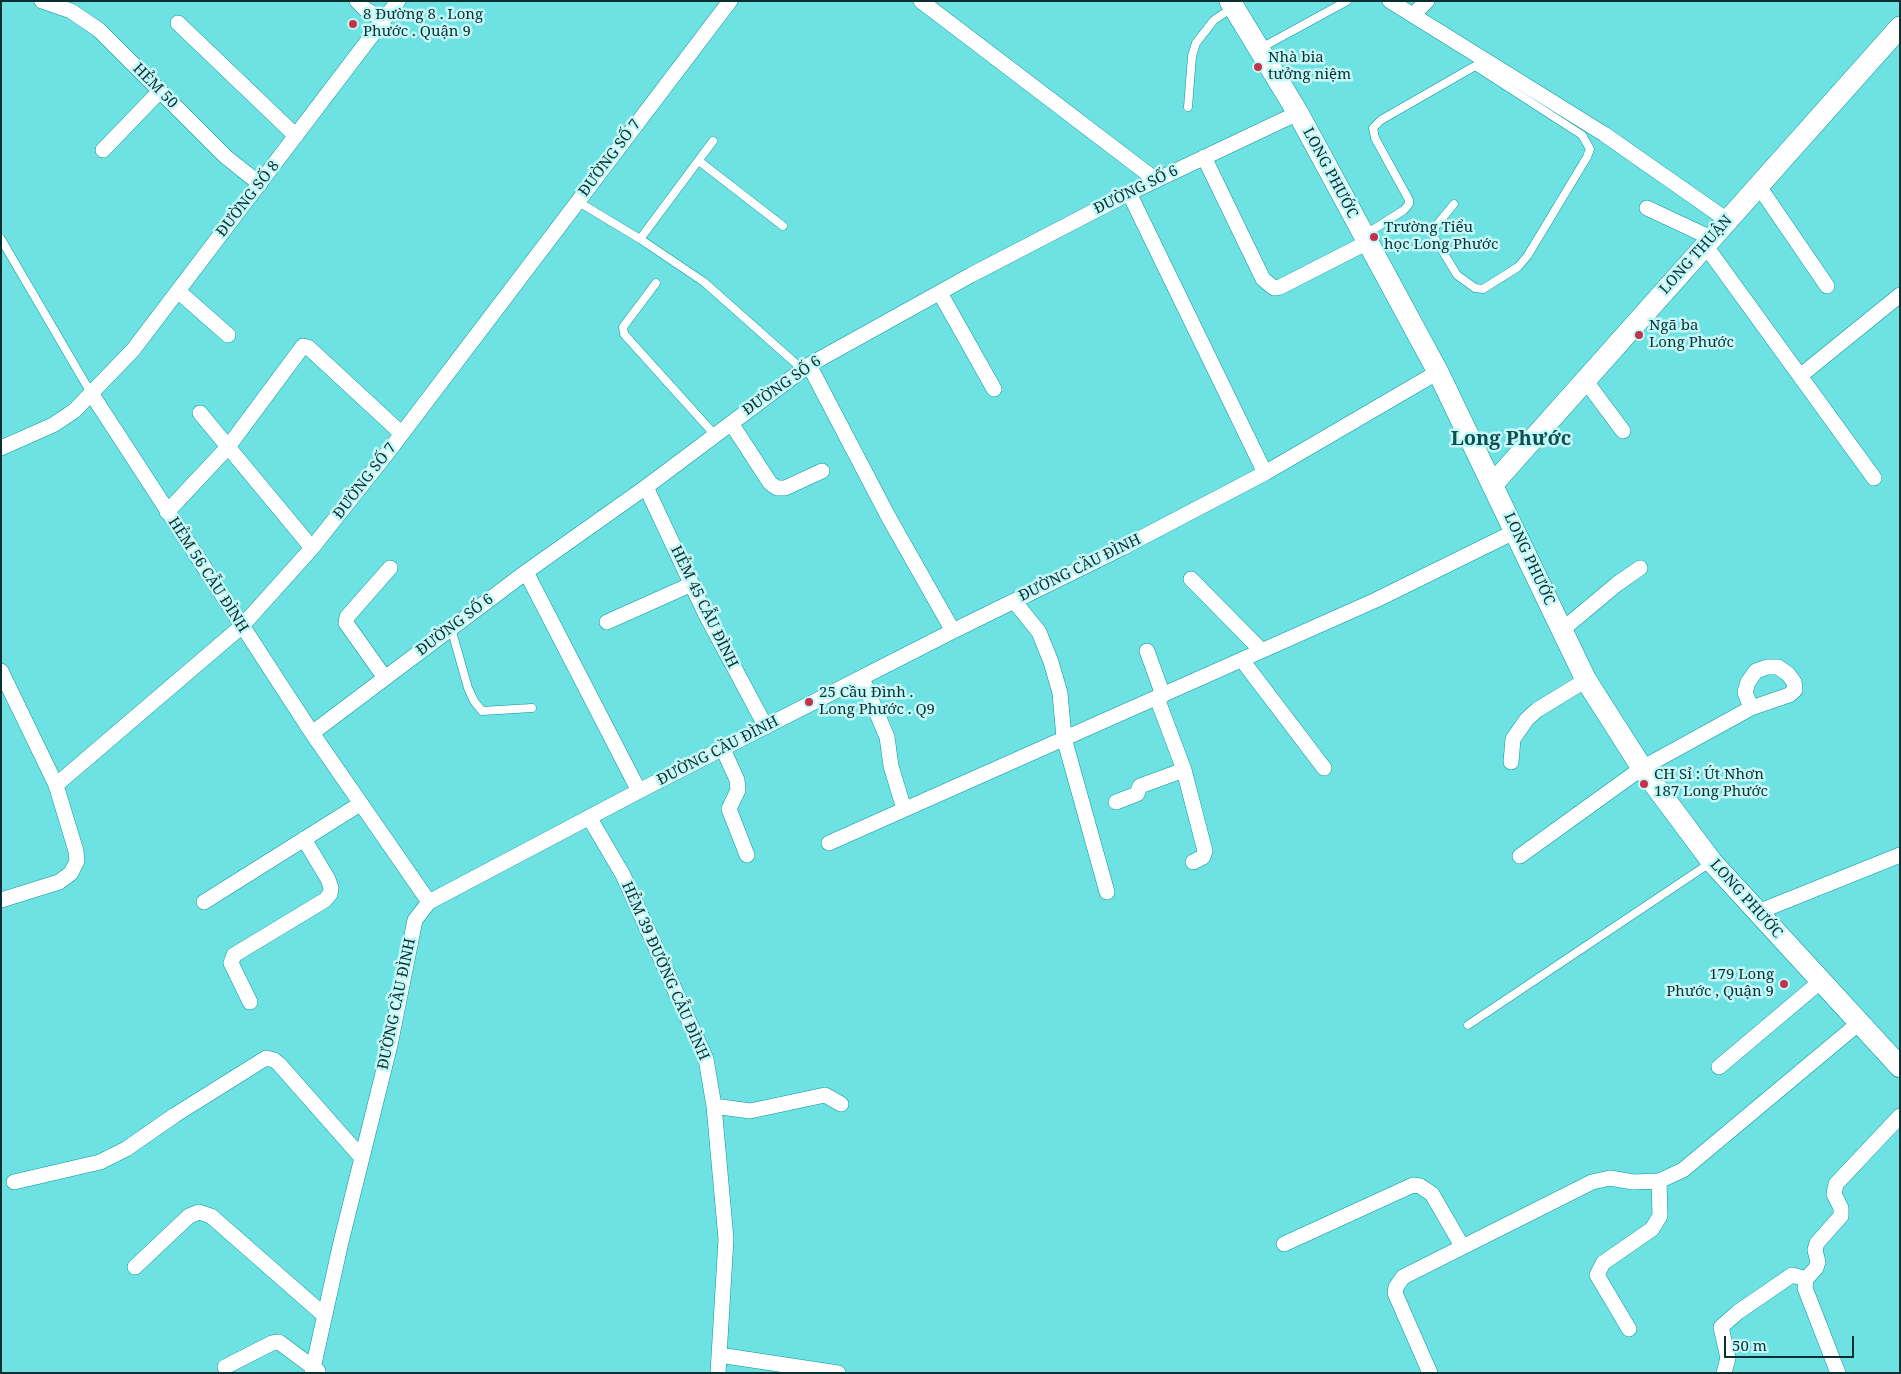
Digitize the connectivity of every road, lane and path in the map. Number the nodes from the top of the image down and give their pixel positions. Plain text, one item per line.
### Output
1 (42, 1) edge
2 (357, 1) edge
3 (398, 1) edge
4 (730, 1) edge
5 (920, 1) edge
6 (1347, 1) edge
7 (1390, 1) edge
8 (1427, 1) edge
9 (1232, 4) edge
10 (1413, 16) junction
11 (384, 20) junction
12 (178, 23) dead end
13 (1900, 27) edge
14 (1258, 49) junction
15 (160, 91) junction
16 (1188, 107) dead end
17 (1298, 113) junction
18 (296, 136) junction
19 (713, 141) dead end
20 (103, 150) dead end
21 (1204, 157) junction
22 (699, 161) junction
23 (1156, 180) junction
24 (260, 184) junction
25 (1758, 184) junction
26 (1129, 192) junction
27 (577, 201) junction
28 (1454, 204) dead end
29 (1647, 208) dead end
30 (1727, 220) junction
31 (783, 226) dead end
32 (640, 238) junction
33 (1, 239) edge
34 (1366, 239) junction
35 (1708, 242) junction
36 (656, 283) dead end
37 (1827, 286) dead end
38 (178, 291) junction
39 (940, 293) junction
40 (1900, 295) edge
41 (228, 334) dead end
42 (806, 367) junction
43 (1438, 372) junction
44 (1800, 376) junction
45 (1585, 380) junction
46 (994, 389) dead end
47 (91, 393) junction
48 (200, 413) dead end
49 (731, 423) junction
50 (1623, 432) dead end
51 (402, 434) junction
52 (715, 435) junction
53 (228, 447) junction
54 (1, 448) edge
55 (822, 471) dead end
56 (1265, 473) junction
57 (1874, 478) dead end
58 (1493, 484) junction
59 (646, 487) junction
60 (167, 512) junction
61 (1516, 532) junction
62 (312, 548) junction
63 (390, 568) dead end
64 (1640, 568) dead end
65 (526, 572) junction
66 (1191, 579) dead end
67 (692, 584) junction
68 (1014, 601) junction
69 (607, 622) dead end
70 (242, 626) junction
71 (451, 628) junction
72 (1562, 630) junction
73 (953, 631) junction
74 (1148, 651) dead end
75 (1262, 651) junction
76 (1242, 660) junction
77 (1, 671) edge
78 (385, 678) junction
79 (862, 678) junction
80 (1586, 680) junction
81 (1160, 696) junction
82 (532, 708) dead end
83 (1751, 708) dead end
84 (766, 727) junction
85 (312, 734) junction
86 (1064, 738) junction
87 (723, 749) junction
88 (1511, 762) dead end
89 (1324, 768) dead end
90 (1642, 768) junction
91 (1184, 770) junction
92 (56, 785) junction
93 (639, 791) junction
94 (1116, 802) dead end
95 (360, 804) junction
96 (904, 809) junction
97 (589, 817) junction
98 (304, 839) junction
99 (829, 842) dead end
100 (1900, 854) edge
101 (747, 855) dead end
102 (1520, 856) dead end
103 (1193, 862) dead end
104 (1712, 862) junction
105 (1107, 892) dead end
106 (1, 900) edge
107 (204, 902) dead end
108 (429, 902) junction
109 (1758, 912) junction
110 (1821, 981) junction
111 (250, 1002) dead end
112 (1859, 1023) junction
113 (1468, 1025) dead end
114 (1719, 1067) dead end
115 (1900, 1067) edge
116 (841, 1104) dead end
117 (714, 1106) junction
118 (1900, 1116) edge
119 (362, 1158) junction
120 (1659, 1181) junction
121 (14, 1182) dead end
122 (1284, 1244) dead end
123 (1462, 1246) junction
124 (135, 1267) dead end
125 (1806, 1279) junction
126 (324, 1315) junction
127 (1629, 1329) dead end
128 (719, 1355) junction
129 (225, 1367) dead end
130 (315, 1370) edge
131 (718, 1373) edge
132 (838, 1373) edge
133 (1430, 1373) edge
134 (1724, 1373) edge
135 (1838, 1373) edge

1 - 15 street, HẺM 50
2 - 11 street
3 - 11 street, ĐƯỜNG SỐ 8
4 - 27 street, ĐƯỜNG SỐ 7
5 - 23 street
6 - 14 lane
7 - 10 street
8 - 10 street
9 - 14 street, LONG PHƯỚC
9 - 16 lane
10 - 30 street
11 - 18 street, ĐƯỜNG SỐ 8
12 - 18 street
13 - 25 street, LONG THUẬN
14 - 17 street, LONG PHƯỚC
15 - 20 street
15 - 24 street, HẺM 50
17 - 21 street, ĐƯỜNG SỐ 6
17 - 34 street, LONG PHƯỚC
18 - 24 street, ĐƯỜNG SỐ 8
19 - 22 lane
21 - 23 street, ĐƯỜNG SỐ 6
21 - 34 street
22 - 31 lane
22 - 32 lane
23 - 26 street, ĐƯỜNG SỐ 6
24 - 38 street, ĐƯỜNG SỐ 8
25 - 30 street, LONG THUẬN
25 - 37 street
26 - 39 street, ĐƯỜNG SỐ 6
26 - 56 street
27 - 32 lane
27 - 51 street, ĐƯỜNG SỐ 7
28 - 34 lane
29 - 35 street
30 - 35 street, LONG THUẬN
32 - 42 lane
33 - 47 lane, HẺM 56 CẪU ĐÌNH
34 - 43 street, LONG PHƯỚC
35 - 44 street
35 - 45 street, LONG THUẬN
36 - 52 lane
38 - 41 street
38 - 47 street, ĐƯỜNG SỐ 8
39 - 42 street, ĐƯỜNG SỐ 6
39 - 46 street
40 - 44 street
42 - 49 street, ĐƯỜNG SỐ 6
42 - 73 street
43 - 56 street, ĐƯỜNG CẦU ĐÌNH
43 - 58 street, LONG PHƯỚC
44 - 57 street
45 - 50 street
45 - 58 street, LONG THUẬN
47 - 54 street, ĐƯỜNG SỐ 8
47 - 60 street, HẺM 56 CẪU ĐÌNH
48 - 53 street
49 - 52 street, ĐƯỜNG SỐ 6
49 - 55 street
51 - 53 street
51 - 62 street, ĐƯỜNG SỐ 7
52 - 59 street, ĐƯỜNG SỐ 6
53 - 60 street
53 - 62 street
56 - 68 street, ĐƯỜNG CẦU ĐÌNH
58 - 61 street, LONG PHƯỚC
59 - 65 street, ĐƯỜNG SỐ 6
59 - 67 street, HẺM 45 CẪU ĐÌNH
60 - 70 street, HẺM 56 CẪU ĐÌNH
61 - 72 street, LONG PHƯỚC
61 - 75 street
62 - 70 street, ĐƯỜNG SỐ 7
63 - 78 street
64 - 72 street
65 - 71 street, ĐƯỜNG SỐ 6
65 - 93 street
66 - 75 street
67 - 69 street
67 - 84 street, HẺM 45 CẪU ĐÌNH
68 - 73 street, ĐƯỜNG CẦU ĐÌNH
68 - 86 street
70 - 85 street, HẺM 56 CẪU ĐÌNH
70 - 92 street, ĐƯỜNG SỐ 7
71 - 78 street, ĐƯỜNG SỐ 6
71 - 82 lane
72 - 80 street, LONG PHƯỚC
73 - 79 street, ĐƯỜNG CẦU ĐÌNH
74 - 81 street
75 - 76 street
76 - 81 street
76 - 89 street
77 - 92 street
78 - 85 street, ĐƯỜNG SỐ 6
79 - 84 street, ĐƯỜNG CẦU ĐÌNH
79 - 96 street
80 - 88 street
80 - 90 street, LONG PHƯỚC
81 - 86 street
81 - 91 street
83 - 90 street
84 - 87 street, ĐƯỜNG CẦU ĐÌNH
85 - 95 street, HẺM 56 CẪU ĐÌNH
86 - 96 street
86 - 105 street
87 - 93 street, ĐƯỜNG CẦU ĐÌNH
87 - 101 street
90 - 102 street
90 - 104 street, LONG PHƯỚC
91 - 94 street
91 - 103 street
92 - 106 street
93 - 97 street, ĐƯỜNG CẦU ĐÌNH
95 - 98 street
95 - 108 street, HẺM 56 CẪU ĐÌNH
96 - 99 street
97 - 108 street, ĐƯỜNG CẦU ĐÌNH
97 - 117 street, HẺM 39 ĐƯỜNG CẪU ĐÌNH
98 - 107 street
98 - 111 street
100 - 109 street
104 - 109 street, LONG PHƯỚC
104 - 113 lane
108 - 119 street, ĐƯỜNG CẦU ĐÌNH
109 - 110 street, LONG PHƯỚC
110 - 112 street, LONG PHƯỚC
110 - 114 street
112 - 115 street, LONG PHƯỚC
112 - 120 street
116 - 117 street
117 - 128 street, HẺM 39 ĐƯỜNG CẪU ĐÌNH
118 - 125 street
119 - 121 street
119 - 126 street, ĐƯỜNG CẦU ĐÌNH
120 - 123 street
120 - 127 street
122 - 123 street
123 - 133 street
124 - 126 street
125 - 134 street
125 - 135 street
126 - 130 street, ĐƯỜNG CẦU ĐÌNH
128 - 131 street, HẺM 39 ĐƯỜNG CẪU ĐÌNH
128 - 132 street
129 - 130 street

